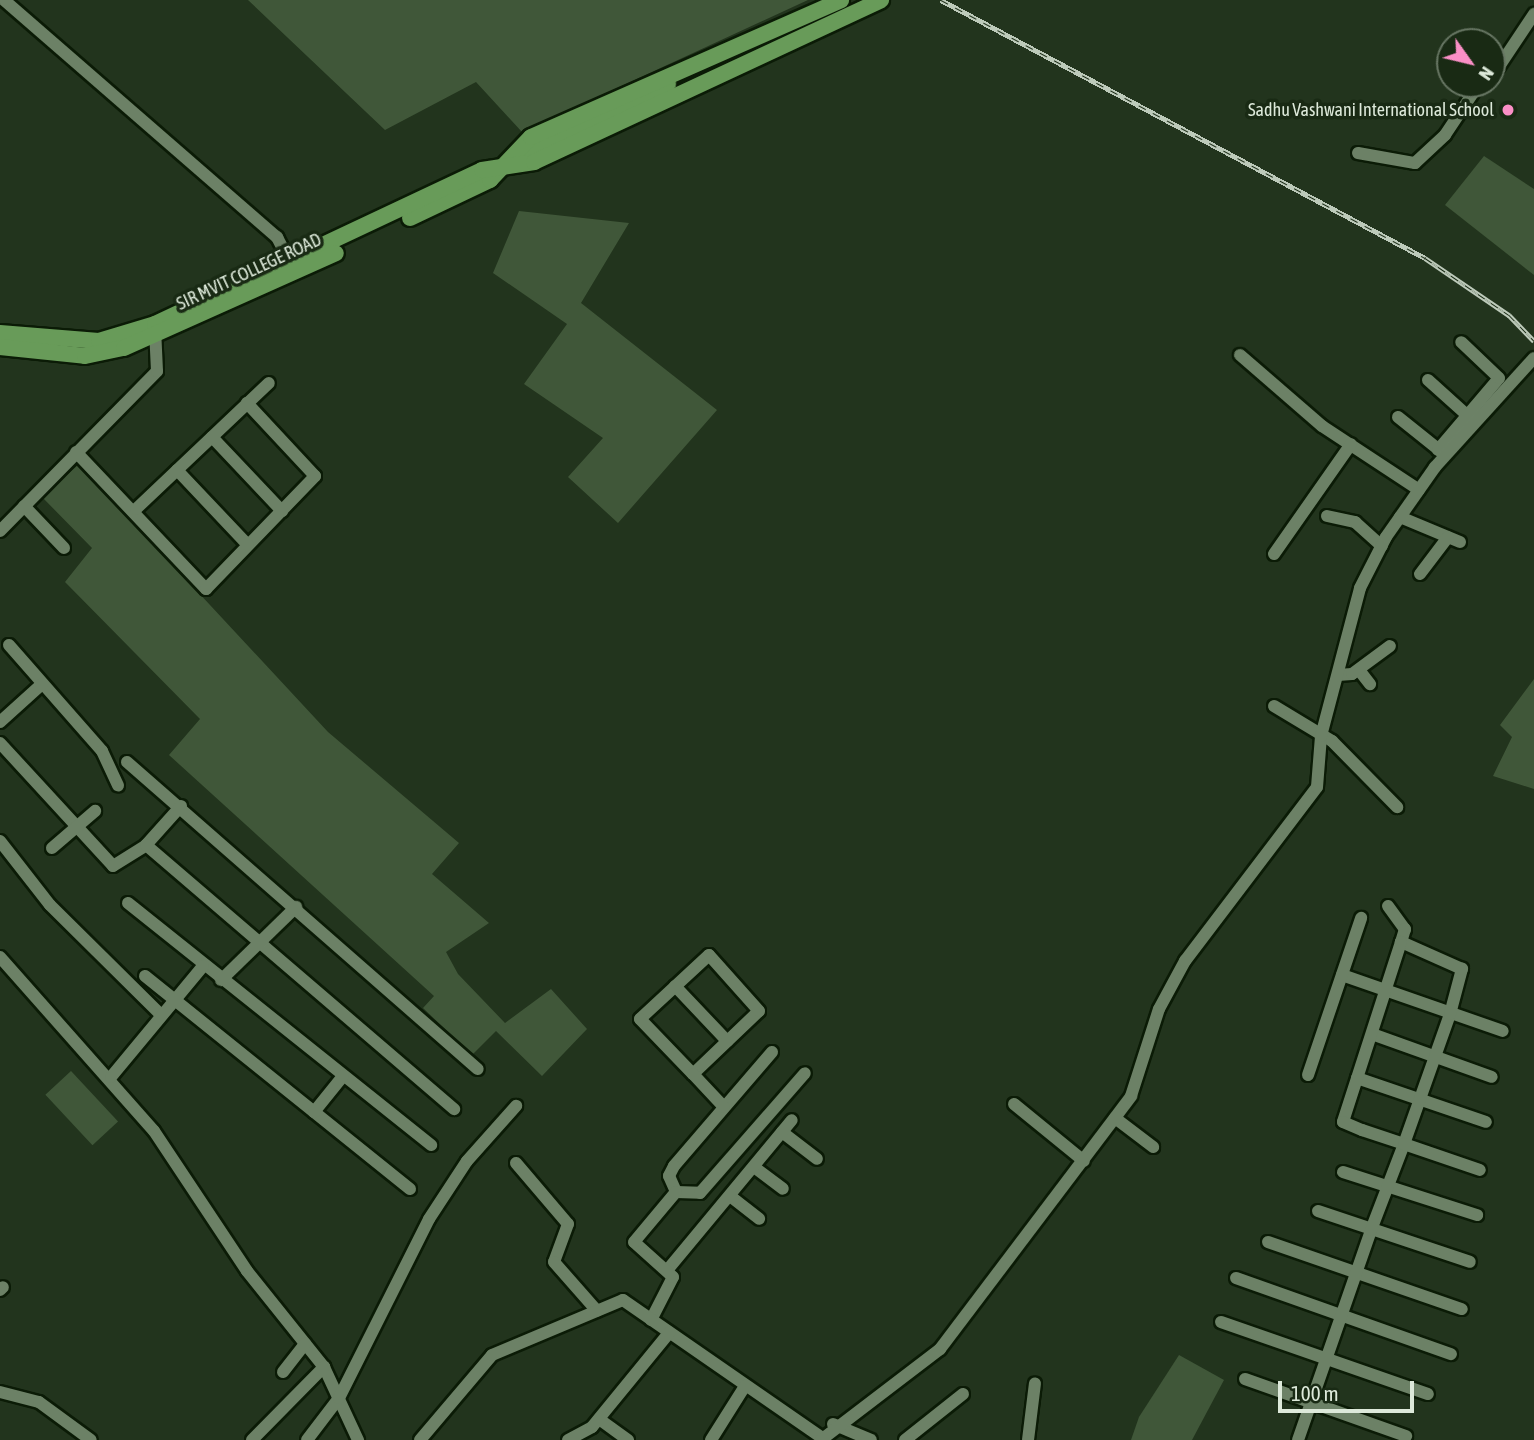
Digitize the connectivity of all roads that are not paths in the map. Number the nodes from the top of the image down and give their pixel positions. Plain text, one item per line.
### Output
1 (4, 0) edge
2 (841, 0) edge
3 (852, 0) edge
4 (881, 0) edge
5 (1534, 14) edge
6 (1506, 56) edge
7 (717, 67) junction
8 (1470, 98) edge
9 (1358, 153) dead end
10 (498, 168) junction
11 (292, 267) junction
12 (156, 330) junction
13 (0, 333) edge
14 (1461, 342) dead end
15 (0, 347) edge
16 (1240, 355) dead end
17 (1534, 358) edge
18 (1428, 380) dead end
19 (269, 383) dead end
20 (247, 403) junction
21 (1398, 416) dead end
22 (1468, 416) junction
23 (212, 437) junction
24 (1351, 444) junction
25 (76, 452) junction
26 (1442, 453) junction
27 (177, 470) junction
28 (1419, 490) junction
29 (24, 506) junction
30 (136, 509) junction
31 (282, 511) junction
32 (1327, 516) dead end
33 (1400, 517) junction
34 (0, 531) edge
35 (248, 545) junction
36 (1382, 546) junction
37 (64, 548) dead end
38 (1274, 554) dead end
39 (1420, 574) dead end
40 (9, 645) dead end
41 (1390, 646) dead end
42 (1359, 670) junction
43 (1338, 675) junction
44 (42, 684) junction
45 (1370, 684) dead end
46 (1274, 706) dead end
47 (0, 722) edge
48 (1321, 736) junction
49 (0, 743) edge
50 (127, 762) dead end
51 (118, 785) dead end
52 (181, 806) junction
53 (1396, 807) dead end
54 (95, 811) dead end
55 (76, 827) junction
56 (0, 841) edge
57 (146, 845) junction
58 (52, 848) dead end
59 (128, 903) dead end
60 (1388, 906) dead end
61 (296, 907) junction
62 (1360, 918) dead end
63 (1401, 942) junction
64 (257, 945) junction
65 (0, 957) edge
66 (203, 966) junction
67 (1342, 975) junction
68 (145, 976) dead end
69 (221, 980) junction
70 (675, 986) junction
71 (1386, 989) junction
72 (173, 1001) junction
73 (1450, 1014) junction
74 (161, 1015) junction
75 (1503, 1031) dead end
76 (1372, 1034) junction
77 (727, 1041) junction
78 (772, 1052) dead end
79 (1435, 1055) junction
80 (478, 1069) dead end
81 (806, 1073) dead end
82 (693, 1074) junction
83 (1307, 1075) dead end
84 (343, 1076) junction
85 (111, 1077) junction
86 (1492, 1077) dead end
87 (1357, 1078) junction
88 (1420, 1097) junction
89 (1014, 1104) dead end
90 (516, 1106) dead end
91 (724, 1107) junction
92 (454, 1109) dead end
93 (314, 1112) junction
94 (1115, 1118) junction
95 (792, 1120) dead end
96 (1486, 1122) dead end
97 (782, 1132) junction
98 (1404, 1144) junction
99 (431, 1145) dead end
100 (1153, 1147) dead end
101 (817, 1159) dead end
102 (1084, 1161) junction
103 (516, 1163) dead end
104 (754, 1167) junction
105 (1480, 1170) dead end
106 (1343, 1171) dead end
107 (1388, 1185) junction
108 (410, 1189) dead end
109 (783, 1189) dead end
110 (676, 1192) junction
111 (730, 1196) junction
112 (1318, 1211) dead end
113 (1477, 1215) dead end
114 (760, 1219) dead end
115 (1371, 1230) junction
116 (1268, 1241) dead end
117 (1470, 1262) dead end
118 (669, 1268) junction
119 (1357, 1273) junction
120 (1236, 1278) dead end
121 (1462, 1309) dead end
122 (597, 1311) junction
123 (1342, 1316) junction
124 (651, 1320) junction
125 (1221, 1322) dead end
126 (669, 1333) junction
127 (305, 1344) junction
128 (1451, 1354) dead end
129 (1327, 1358) junction
130 (324, 1367) junction
131 (282, 1372) dead end
132 (1245, 1379) dead end
133 (1035, 1383) dead end
134 (745, 1386) junction
135 (0, 1392) edge
136 (963, 1394) dead end
137 (1428, 1394) dead end
138 (339, 1398) junction
139 (1311, 1404) junction
140 (599, 1419) junction
141 (834, 1424) junction
142 (1406, 1436) dead end
143 (822, 1439) edge
144 (91, 1440) edge
145 (252, 1440) edge
146 (307, 1440) edge
147 (358, 1440) edge
148 (420, 1440) edge
149 (568, 1440) edge
150 (628, 1440) edge
151 (711, 1440) edge
152 (871, 1440) edge
153 (905, 1440) edge
154 (1027, 1440) edge
155 (1298, 1440) edge

1 - 11 street
2 - 10 main road, SIR MVIT COLLEGE ROAD
3 - 7 main road, SIR MVIT COLLEGE ROAD
4 - 7 main road, SIR MVIT COLLEGE ROAD
5 - 6 street
7 - 10 main road, SIR MVIT COLLEGE ROAD
8 - 9 street
10 - 11 main road, SIR MVIT COLLEGE ROAD
11 - 12 main road, SIR MVIT COLLEGE ROAD
12 - 13 main road, SIR MVIT COLLEGE ROAD
12 - 15 main road, SIR MVIT COLLEGE ROAD
12 - 25 street
14 - 22 street
16 - 24 street
17 - 26 street
18 - 22 street
19 - 20 street
20 - 23 street
20 - 31 street
21 - 26 street
22 - 26 street
23 - 27 street
23 - 31 street
24 - 28 street
24 - 38 street
25 - 29 street
25 - 30 street
26 - 28 street
27 - 30 street
27 - 35 street
28 - 33 street
29 - 34 street
29 - 37 street
30 - 35 street
31 - 35 street
32 - 36 street
33 - 36 street
33 - 39 street
36 - 43 street
40 - 44 street
41 - 42 street
42 - 43 street
42 - 45 street
43 - 48 street
44 - 47 street
44 - 51 street
46 - 48 street
48 - 53 street
48 - 94 street
49 - 55 street
50 - 52 street
52 - 57 street
52 - 61 street
54 - 55 street
55 - 57 street
55 - 58 street
56 - 74 street
57 - 64 street
59 - 66 street
60 - 63 street
61 - 64 street
61 - 80 street
62 - 67 street
63 - 71 street
63 - 73 street
64 - 69 street
64 - 92 street
65 - 85 street
66 - 69 street
66 - 72 street
67 - 71 street
67 - 83 street
68 - 72 street
69 - 84 street
70 - 77 street
70 - 77 street
70 - 82 street
71 - 73 street
71 - 76 street
72 - 74 street
72 - 93 street
73 - 75 street
73 - 79 street
74 - 85 street
76 - 79 street
76 - 87 street
77 - 82 street
78 - 91 street
79 - 86 street
79 - 88 street
81 - 110 street
82 - 91 street
84 - 93 street
84 - 99 street
85 - 127 street
87 - 88 street
87 - 98 street
88 - 96 street
88 - 98 street
89 - 102 street
90 - 138 street
91 - 110 street
93 - 108 street
94 - 100 street
94 - 102 street
95 - 97 street
97 - 101 street
97 - 104 street
98 - 105 street
98 - 107 street
102 - 141 street
103 - 122 street
104 - 109 street
104 - 111 street
106 - 107 street
107 - 113 street
107 - 115 street
110 - 118 street
111 - 114 street
111 - 118 street
112 - 115 street
115 - 117 street
115 - 119 street
116 - 119 street
118 - 124 street
119 - 121 street
119 - 123 street
120 - 123 street
122 - 124 street
122 - 148 street
123 - 128 street
123 - 129 street
124 - 126 street
125 - 129 street
126 - 134 street
126 - 140 street
127 - 130 street
127 - 131 street
129 - 137 street
129 - 139 street
130 - 138 street
130 - 145 street
132 - 139 street
133 - 154 street
134 - 143 street
134 - 151 street
135 - 144 street
136 - 153 street
138 - 146 street
138 - 147 street
139 - 142 street
139 - 155 street
140 - 149 street
140 - 150 street
141 - 143 street
141 - 152 street

